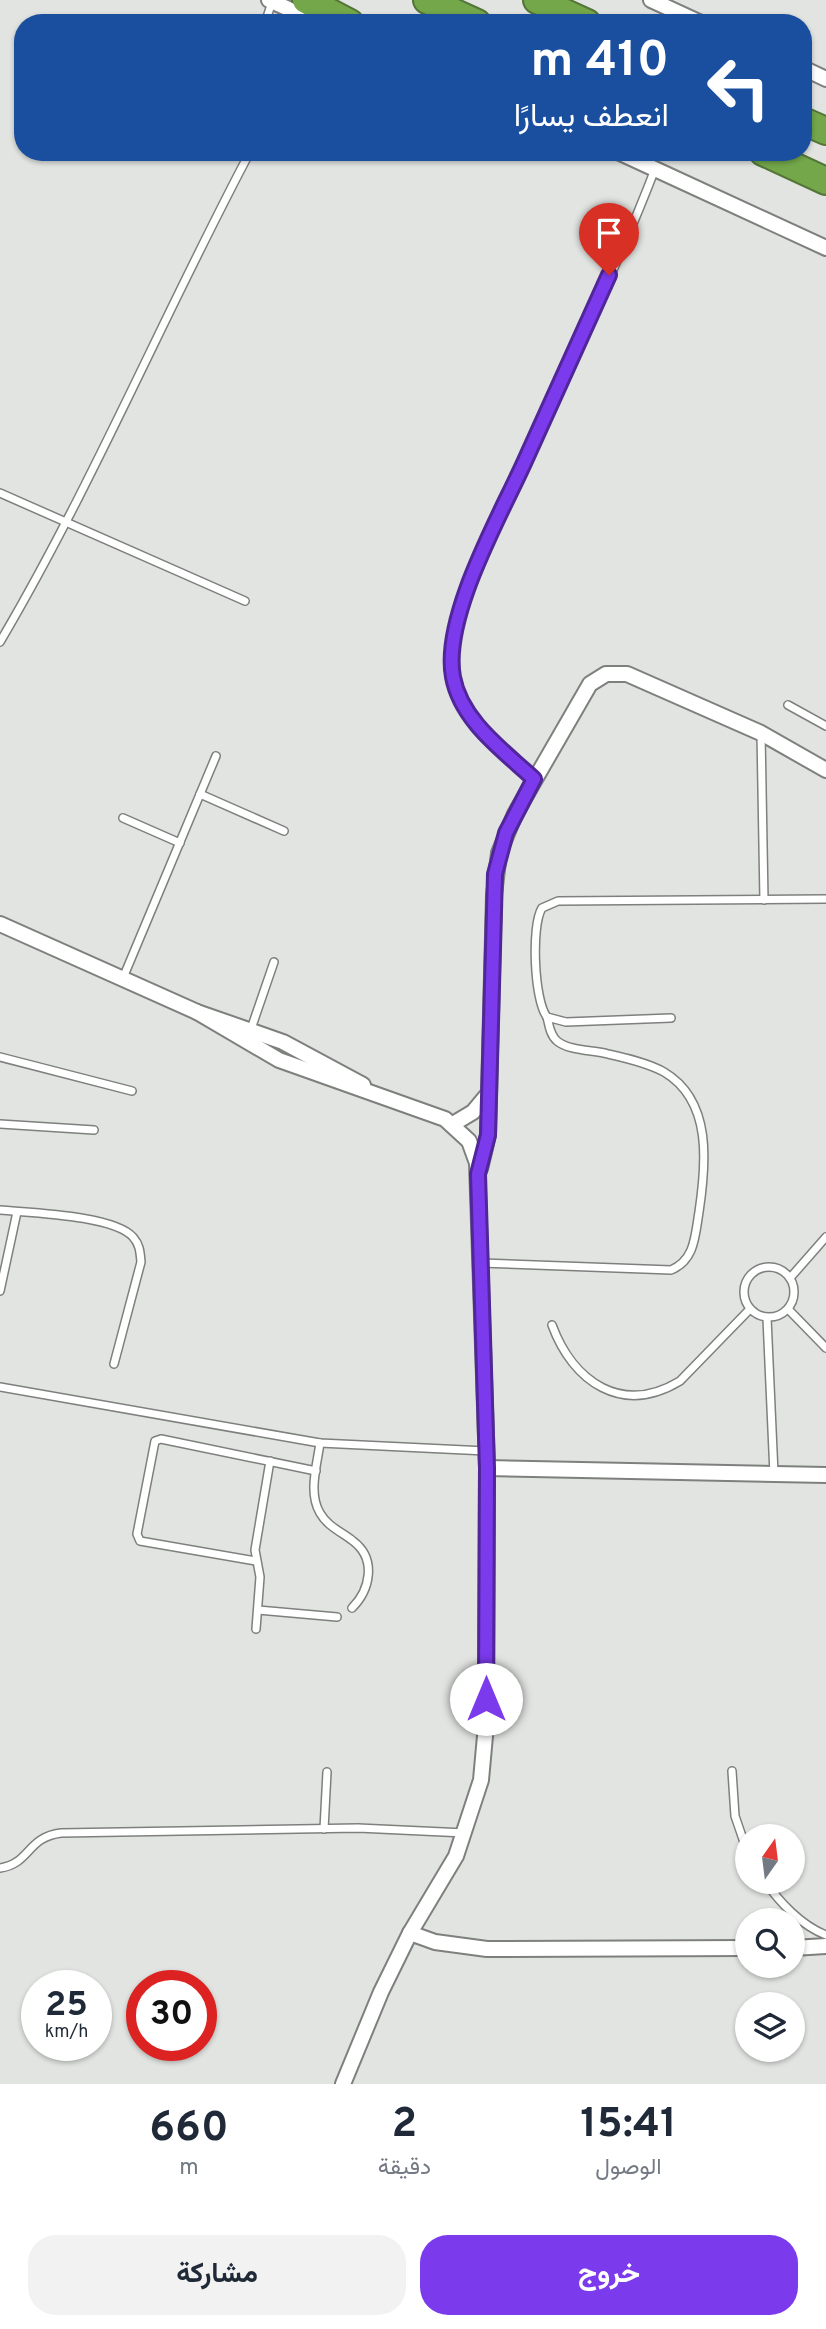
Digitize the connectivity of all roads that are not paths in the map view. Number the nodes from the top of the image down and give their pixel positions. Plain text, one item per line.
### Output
1 (427, 0) edge
2 (537, 0) edge
3 (271, 1) edge
4 (661, 2) edge
5 (304, 8) edge
6 (322, 14) edge
7 (457, 14) edge
8 (567, 14) edge
9 (684, 14) edge
10 (245, 161) edge
11 (638, 161) edge
12 (783, 161) edge
13 (655, 169) junction
14 (826, 181) edge
15 (826, 248) edge
16 (0, 493) edge
17 (66, 522) junction
18 (245, 601) dead end
19 (0, 642) edge
20 (788, 705) dead end
21 (826, 726) edge
22 (761, 733) junction
23 (216, 756) dead end
24 (826, 770) edge
25 (534, 779) junction
26 (200, 794) junction
27 (123, 818) dead end
28 (284, 831) dead end
29 (180, 843) junction
30 (826, 899) edge
31 (764, 900) junction
32 (0, 924) edge
33 (274, 962) dead end
34 (123, 978) junction
35 (197, 1012) junction
36 (547, 1017) junction
37 (671, 1018) dead end
38 (251, 1029) junction
39 (0, 1057) edge
40 (132, 1091) dead end
41 (376, 1093) junction
42 (488, 1094) junction
43 (0, 1124) edge
44 (453, 1125) junction
45 (94, 1130) dead end
46 (478, 1174) junction
47 (0, 1210) edge
48 (17, 1212) junction
49 (826, 1237) edge
50 (481, 1264) junction
51 (790, 1278) junction
52 (0, 1291) edge
53 (750, 1309) junction
54 (788, 1309) junction
55 (767, 1318) junction
56 (552, 1325) dead end
57 (826, 1348) edge
58 (114, 1364) dead end
59 (0, 1387) edge
60 (320, 1443) junction
61 (487, 1451) junction
62 (270, 1461) junction
63 (487, 1468) junction
64 (316, 1471) junction
65 (774, 1474) junction
66 (826, 1475) edge
67 (256, 1561) junction
68 (352, 1608) dead end
69 (258, 1610) junction
70 (337, 1617) dead end
71 (256, 1629) dead end
72 (732, 1771) dead end
73 (327, 1772) dead end
74 (738, 1824) edge
75 (324, 1829) junction
76 (466, 1833) junction
77 (0, 1868) edge
78 (773, 1894) edge
79 (410, 1933) junction
80 (826, 1935) edge
81 (826, 1947) edge
82 (735, 1948) edge
83 (805, 1948) edge
84 (343, 2084) edge

1 - 7 highway
2 - 8 highway
3 - 5 street
4 - 9 street
5 - 6 highway
10 - 17 lane
11 - 13 street
12 - 14 highway
13 - 15 street
13 - 25 lane
16 - 17 lane
17 - 18 lane
17 - 19 lane
20 - 21 lane
22 - 24 street
22 - 25 street
22 - 31 lane
23 - 26 lane
25 - 42 street
26 - 28 lane
26 - 29 lane
27 - 29 lane
29 - 34 lane
30 - 31 lane
31 - 36 lane
32 - 34 street
33 - 38 lane
34 - 35 street
35 - 38 street
35 - 41 street
36 - 37 lane
36 - 50 lane
38 - 41 street
39 - 40 lane
41 - 44 street
42 - 44 street
42 - 46 street
43 - 45 lane
44 - 46 street
46 - 50 street
47 - 48 lane
48 - 52 lane
48 - 58 lane
49 - 51 lane
50 - 61 street
51 - 53 lane
51 - 54 lane
53 - 55 lane
53 - 56 lane
54 - 55 lane
54 - 57 lane
55 - 65 lane
59 - 60 lane
60 - 61 lane
60 - 64 lane
61 - 63 street
62 - 64 lane
62 - 67 lane
62 - 67 lane
63 - 65 street
63 - 76 street
64 - 68 lane
65 - 66 street
67 - 69 lane
69 - 70 lane
69 - 71 lane
72 - 74 lane
73 - 75 lane
75 - 76 lane
75 - 77 lane
76 - 79 street
78 - 80 lane
79 - 82 street
79 - 84 street
81 - 83 street

